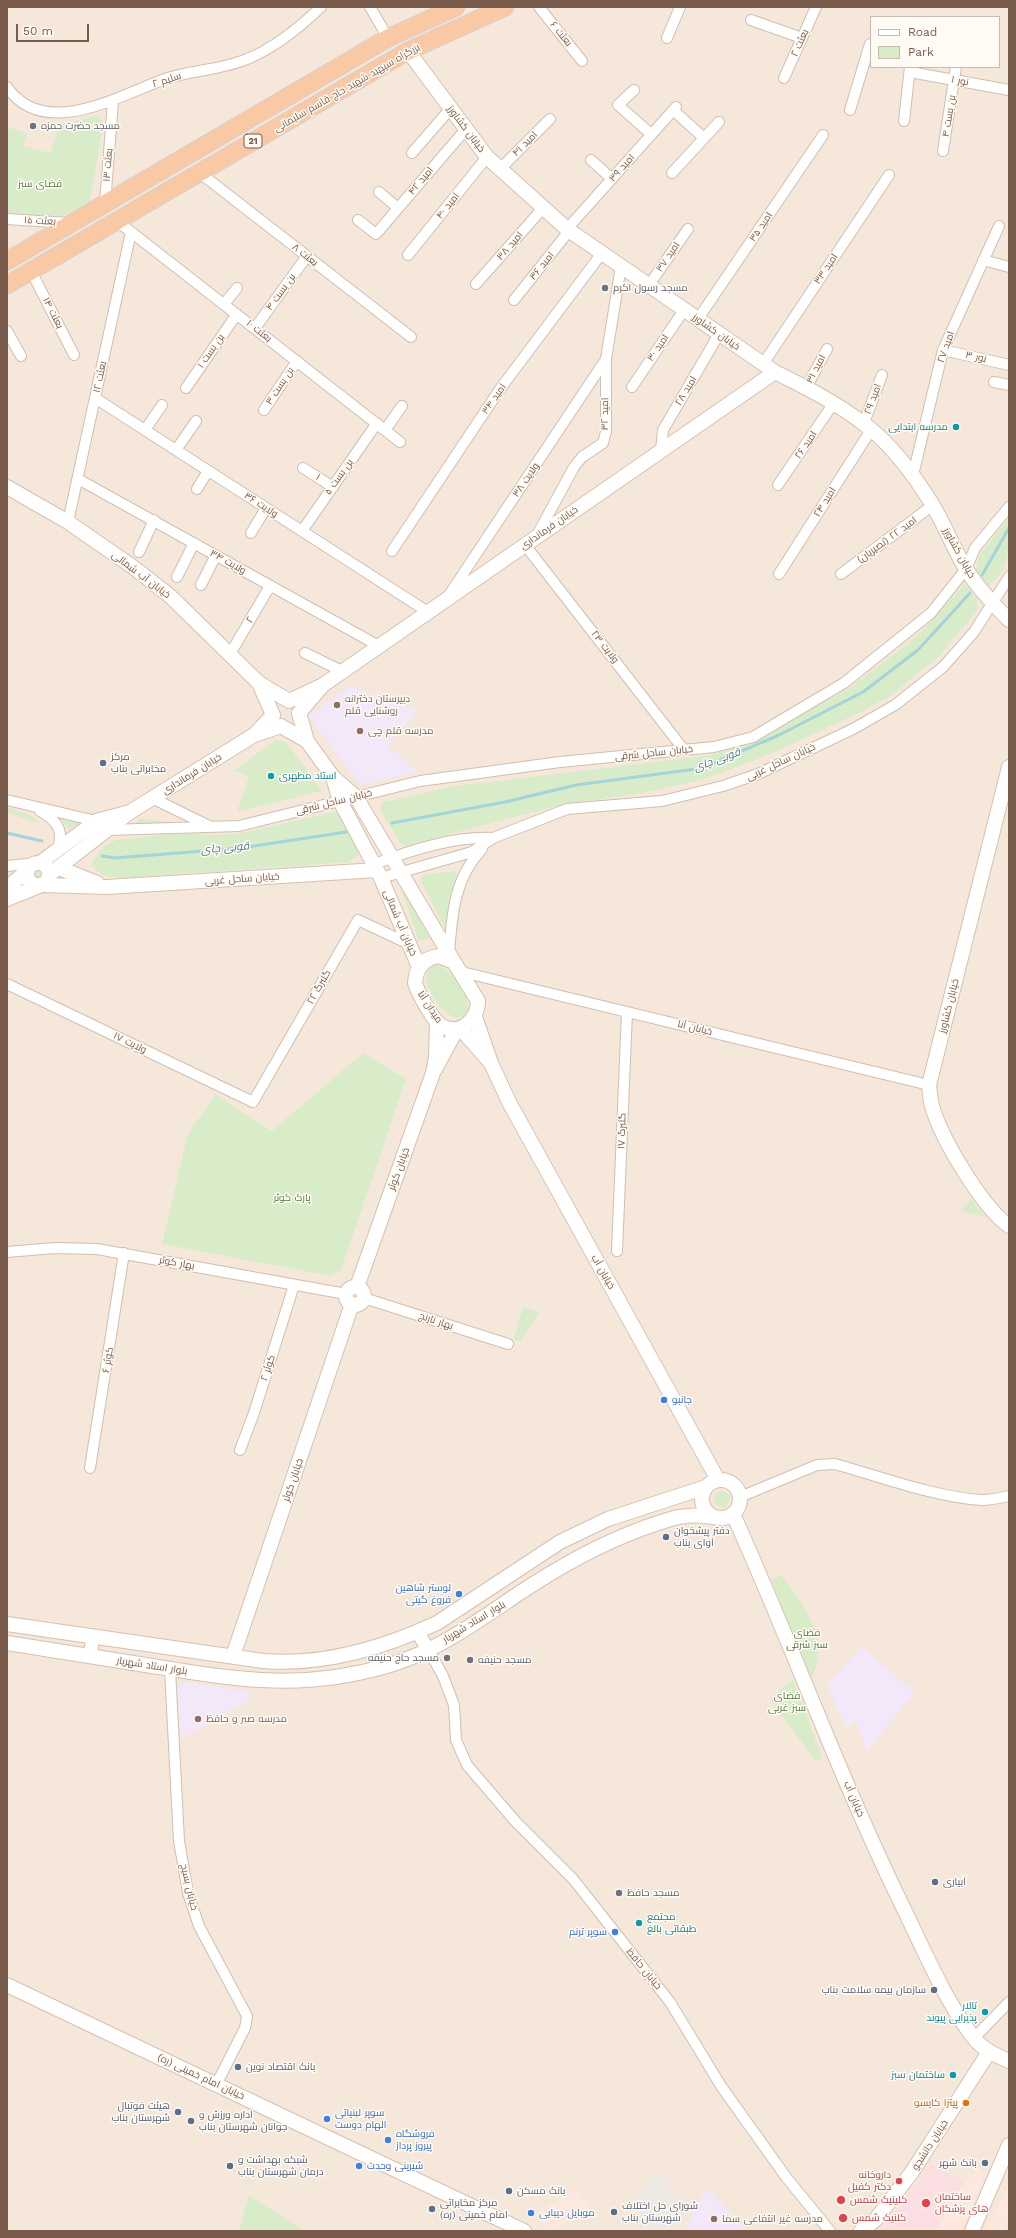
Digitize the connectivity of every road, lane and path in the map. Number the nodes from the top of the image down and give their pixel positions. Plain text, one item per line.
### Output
1 (321, 7) edge
2 (370, 7) edge
3 (456, 7) edge
4 (505, 7) edge
5 (539, 7) edge
6 (680, 7) edge
7 (816, 7) edge
8 (751, 20) dead end
9 (388, 38) junction
10 (667, 38) dead end
11 (802, 38) junction
12 (867, 43) edge
13 (408, 52) junction
14 (582, 61) dead end
15 (956, 68) edge
16 (910, 70) edge
17 (784, 78) dead end
18 (954, 80) junction
19 (7, 88) edge
20 (634, 90) dead end
21 (1009, 90) edge
22 (113, 101) junction
23 (451, 108) junction
24 (850, 110) dead end
25 (550, 119) dead end
26 (904, 121) dead end
27 (718, 122) dead end
28 (466, 129) junction
29 (651, 134) junction
30 (823, 135) dead end
31 (704, 138) junction
32 (412, 152) dead end
33 (943, 152) dead end
34 (487, 157) junction
35 (591, 160) dead end
36 (500, 169) junction
37 (200, 173) junction
38 (672, 173) dead end
39 (889, 175) dead end
40 (612, 179) junction
41 (379, 192) dead end
42 (104, 204) junction
43 (398, 208) junction
44 (543, 208) junction
45 (7, 219) edge
46 (358, 220) dead end
47 (117, 221) junction
48 (72, 223) junction
49 (999, 226) dead end
50 (688, 228) dead end
51 (568, 230) junction
52 (131, 232) junction
53 (602, 253) junction
54 (408, 255) dead end
55 (307, 256) junction
56 (983, 260) junction
57 (7, 262) edge
58 (621, 266) junction
59 (1009, 267) edge
60 (31, 271) junction
61 (476, 284) dead end
62 (7, 285) edge
63 (649, 285) junction
64 (237, 288) dead end
65 (514, 300) dead end
66 (224, 304) junction
67 (684, 310) junction
68 (237, 314) junction
69 (698, 319) junction
70 (255, 328) junction
71 (7, 330) edge
72 (719, 334) junction
73 (411, 337) dead end
74 (827, 349) dead end
75 (943, 350) junction
76 (74, 355) dead end
77 (21, 356) dead end
78 (606, 360) junction
79 (297, 361) junction
80 (763, 364) junction
81 (1009, 365) edge
82 (775, 372) junction
83 (882, 375) dead end
84 (994, 382) dead end
85 (1009, 385) edge
86 (632, 387) dead end
87 (186, 388) dead end
88 (806, 388) junction
89 (95, 398) junction
90 (833, 404) junction
91 (162, 405) dead end
92 (402, 406) dead end
93 (264, 410) dead end
94 (196, 421) dead end
95 (376, 423) junction
96 (867, 426) junction
97 (145, 430) junction
98 (385, 430) junction
99 (400, 442) dead end
100 (176, 450) junction
101 (661, 451) junction
102 (303, 468) dead end
103 (208, 471) junction
104 (913, 475) junction
105 (78, 479) junction
106 (778, 485) dead end
107 (7, 487) edge
108 (333, 487) junction
109 (197, 489) dead end
110 (933, 506) junction
111 (1009, 507) edge
112 (266, 508) junction
113 (154, 520) junction
114 (68, 522) junction
115 (302, 531) junction
116 (251, 533) dead end
117 (530, 541) junction
118 (194, 543) junction
119 (392, 551) dead end
120 (139, 552) dead end
121 (216, 555) junction
122 (966, 569) junction
123 (779, 574) dead end
124 (841, 574) dead end
125 (177, 577) dead end
126 (1009, 577) edge
127 (201, 585) dead end
128 (270, 586) junction
129 (446, 600) junction
130 (991, 603) junction
131 (428, 612) junction
132 (1009, 620) edge
133 (379, 646) junction
134 (305, 653) dead end
135 (230, 654) junction
136 (342, 672) junction
137 (259, 683) junction
138 (323, 685) junction
139 (289, 701) junction
140 (299, 713) junction
141 (277, 720) junction
142 (307, 741) junction
143 (684, 750) junction
144 (1009, 767) edge
145 (333, 777) junction
146 (356, 797) junction
147 (152, 798) junction
148 (7, 800) edge
149 (340, 801) junction
150 (25, 804) junction
151 (130, 812) junction
152 (96, 821) junction
153 (211, 827) junction
154 (108, 830) junction
155 (493, 838) junction
156 (57, 850) junction
157 (393, 857) junction
158 (35, 865) junction
159 (7, 866) edge
160 (378, 871) junction
161 (401, 871) junction
162 (48, 878) junction
163 (107, 887) junction
164 (7, 888) edge
165 (7, 899) edge
166 (409, 944) junction
167 (455, 962) junction
168 (419, 967) junction
169 (7, 984) edge
170 (627, 1012) junction
171 (475, 1016) junction
172 (437, 1022) junction
173 (459, 1029) junction
174 (491, 1063) junction
175 (433, 1073) junction
176 (929, 1085) junction
177 (253, 1102) joint
178 (1009, 1226) edge
179 (617, 1251) dead end
180 (7, 1252) edge
181 (124, 1253) junction
182 (294, 1285) junction
183 (355, 1296) junction
184 (508, 1344) dead end
185 (240, 1450) dead end
186 (90, 1468) dead end
187 (712, 1484) junction
188 (1009, 1496) edge
189 (740, 1497) junction
190 (733, 1514) junction
191 (714, 1517) junction
192 (7, 1624) edge
193 (417, 1632) junction
194 (92, 1636) junction
195 (7, 1643) edge
196 (428, 1649) junction
197 (90, 1656) junction
198 (233, 1656) junction
199 (170, 1669) junction
200 (7, 1985) edge
201 (1009, 2002) edge
202 (974, 2038) junction
203 (989, 2052) junction
204 (1009, 2061) edge
205 (216, 2085) junction
206 (1009, 2145) edge
207 (524, 2231) edge
208 (830, 2231) edge
209 (861, 2231) edge
210 (972, 2231) edge

1 - 22 street, سلیم ۲
2 - 9 street
3 - 9 highway, بزرگراه سپهبد شهید حاج قاسم سلیمانی / 21
4 - 13 highway, بزرگراه سپهبد شهید حاج قاسم سلیمانی / 21
5 - 14 street, بعثت ۶
6 - 10 street
7 - 11 street, بعثت ۲
8 - 11 street
9 - 42 highway, بزرگراه سپهبد شهید حاج قاسم سلیمانی / 21
11 - 17 street, بعثت ۲
12 - 24 street
13 - 23 main road, خیابان کشاورز
13 - 37 highway, بزرگراه سپهبد شهید حاج قاسم سلیمانی / 21
15 - 18 street
16 - 18 street, نور ۱
16 - 26 street
18 - 21 street, نور ۱
18 - 33 street, بن بست ۴
19 - 22 street, سلیم ۲
20 - 29 street
22 - 42 street, بعثت ۱۳
23 - 28 main road, خیابان کشاورز
23 - 32 street
25 - 36 street, امید ۴۱
27 - 31 street
28 - 34 main road, خیابان کشاورز
28 - 43 street, امید ۴۲
29 - 31 street, امید ۳۹
29 - 40 street, امید ۳۹
30 - 69 street, امید ۳۵
31 - 38 street
34 - 36 main road, خیابان کشاورز
34 - 54 street, امید ۴۰
35 - 40 street
36 - 44 main road, خیابان کشاورز
37 - 47 highway, بزرگراه سپهبد شهید حاج قاسم سلیمانی / 21
37 - 55 street, بعثت ۸
39 - 80 street, امید ۳۳
40 - 51 street, امید ۳۹
41 - 43 street
42 - 48 highway, بزرگراه سپهبد شهید حاج قاسم سلیمانی / 21
43 - 46 street, امید ۴۲
44 - 51 main road, خیابان کشاورز
44 - 61 street, امید ۳۸
45 - 48 street, بعثت ۱۵
47 - 52 street, بعثت ۱۰
47 - 60 highway, بزرگراه سپهبد شهید حاج قاسم سلیمانی / 21
48 - 57 highway, بزرگراه سپهبد شهید حاج قاسم سلیمانی / 21
49 - 56 street, امید ۲۷
50 - 63 street, امید ۳۷
51 - 53 main road, خیابان کشاورز
51 - 65 street, امید ۳۶
52 - 66 street, بعثت ۱۰
52 - 89 street, بعثت ۱۲
53 - 58 main road, خیابان کشاورز
53 - 119 street, امید ۳۴
55 - 70 street, بن بست ۴
55 - 73 street, بعثت ۸
56 - 59 street
56 - 75 street, امید ۲۷
58 - 63 main road, خیابان کشاورز
58 - 78 street, امید ۳۲
60 - 62 highway, بزرگراه سپهبد شهید حاج قاسم سلیمانی / 21
60 - 76 street, بعثت ۱۴
63 - 67 main road, خیابان کشاورز
64 - 66 street
66 - 68 street, بعثت ۱۰
67 - 69 main road, خیابان کشاورز
67 - 86 street, امید ۳۰
68 - 70 street, بعثت ۱۰
68 - 87 street, بن بست ۱
69 - 72 main road, خیابان کشاورز
70 - 79 street, بعثت ۱۰
71 - 77 street
72 - 80 main road, خیابان کشاورز
72 - 101 street, امید ۲۸
74 - 88 street, امید ۳۱
75 - 81 street, نور ۳
75 - 104 street, امید ۲۷
78 - 117 street, امید ۳۲
78 - 129 street, ولایت ۳۸
79 - 93 street, بن بست ۳
79 - 95 street, بعثت ۱۰
80 - 82 main road, خیابان کشاورز
82 - 88 main road, خیابان کشاورز
82 - 101 main road, خیابان فرمانداری
83 - 96 street, امید ۲۹
84 - 85 street
88 - 90 main road, خیابان کشاورز
89 - 97 street, ولایت ۳۶
89 - 105 street, بعثت ۱۲
90 - 96 main road, خیابان کشاورز
90 - 106 street, امید ۲۶
91 - 97 street
92 - 98 street
94 - 100 street
95 - 98 street, بعثت ۱۰
95 - 108 street, بن بست ۵
96 - 104 main road, خیابان کشاورز
96 - 123 street, امید ۲۴
97 - 100 street, ولایت ۳۶
98 - 99 street, بعثت ۱۰
100 - 103 street, ولایت ۳۶
101 - 117 main road, خیابان فرمانداری
102 - 108 street, ۱
103 - 109 street
103 - 112 street, ولایت ۳۶
104 - 110 main road, خیابان کشاورز
105 - 113 street, ولایت ۳۴
105 - 114 street, بعثت ۱۲
107 - 114 main road, خیابان آب شمالی
108 - 115 street, بن بست ۵
110 - 122 main road, خیابان کشاورز
110 - 124 street, امید ۲۲ (نصیریان)
111 - 122 street, خیابان ساحل شرقی
112 - 115 street, ولایت ۳۶
112 - 116 street
113 - 118 street, ولایت ۳۴
113 - 120 street
114 - 135 main road, خیابان آب شمالی
115 - 131 street, ولایت ۳۶
117 - 129 main road, خیابان فرمانداری
117 - 143 street, ولایت ۲۳
118 - 121 street, ولایت ۳۴
118 - 125 street
121 - 127 street
121 - 128 street, ولایت ۳۴
122 - 130 main road, خیابان کشاورز
122 - 143 street, خیابان ساحل شرقی
126 - 130 street, خیابان ساحل غربی
128 - 133 street, ولایت ۳۴
128 - 135 street, ۲
129 - 131 main road, خیابان فرمانداری
130 - 132 main road, خیابان کشاورز
130 - 155 street, خیابان ساحل غربی
131 - 133 main road, خیابان فرمانداری
133 - 136 main road, خیابان فرمانداری
134 - 136 street
135 - 137 main road, خیابان آب شمالی
136 - 138 main road, خیابان فرمانداری
137 - 139 main road, خیابان آب شمالی
137 - 141 main road, خیابان آب شمالی
138 - 139 main road, خیابان فرمانداری
138 - 140 main road, خیابان فرمانداری
139 - 140 main road
139 - 141 main road
140 - 141 main road
140 - 142 main road, خیابان آب شمالی
141 - 142 main road, خیابان آب شمالی
141 - 147 main road, خیابان فرمانداری
142 - 145 main road, خیابان آب شمالی
143 - 146 street, خیابان ساحل شرقی
144 - 176 main road, خیابان کشاورز
145 - 146 main road, خیابان آب شمالی
145 - 149 main road, خیابان آب شمالی
146 - 149 street, خیابان ساحل شرقی
146 - 157 main road, خیابان آب شمالی
147 - 151 main road, خیابان فرمانداری
147 - 153 street, خیابان ساحل شرقی
148 - 150 street
149 - 153 street, خیابان ساحل شرقی
149 - 160 main road, خیابان آب شمالی
150 - 152 street
150 - 156 street
151 - 152 main road, خیابان فرمانداری
151 - 154 main road, خیابان فرمانداری
152 - 154 street
152 - 156 main road, خیابان فرمانداری
153 - 154 street, خیابان ساحل شرقی
154 - 162 main road, خیابان فرمانداری
155 - 157 street, خیابان ساحل غربی
155 - 161 street, خیابان ساحل غربی
155 - 167 street
156 - 158 main road, خیابان فرمانداری
157 - 160 street
157 - 161 main road, خیابان آب شمالی
158 - 159 street
158 - 162 main road
158 - 162 main road
158 - 164 main road, خیابان فرمانداری
160 - 161 street, خیابان آب شمالی
160 - 163 main road, خیابان ساحل غربی
160 - 166 main road, خیابان آب شمالی
161 - 167 main road, خیابان آب شمالی
162 - 163 main road, خیابان ساحل غربی
162 - 163 main road, خیابان ساحل غربی
162 - 165 main road, خیابان فرمانداری
166 - 168 main road, خیابان آب شمالی
166 - 177 street, گلبرگ ۲۲
167 - 168 main road
167 - 170 street, خیابان آنا
167 - 171 main road
168 - 172 main road, میدان آنا
169 - 177 street, ولایت ۱۷
170 - 176 street, خیابان آنا
170 - 179 street, گلبرگ ۱۷
171 - 173 main road
171 - 174 main road, خیابان آب
172 - 173 main road, میدان آنا
172 - 175 main road, خیابان کوثر
173 - 174 main road, خیابان آب
173 - 175 main road, خیابان کوثر
174 - 187 main road, خیابان آب
175 - 183 main road, خیابان کوثر
176 - 178 main road, خیابان کشاورز
180 - 181 street, بهار کوثر
181 - 182 street, بهار کوثر
181 - 186 street, کوثر ۶
182 - 183 street, بهار کوثر
182 - 185 street, کوثر ۲
183 - 184 street, بهار نارنج
183 - 198 main road, خیابان کوثر
187 - 189 main road
187 - 191 main road
187 - 193 main road, بلوار استاد شهریار
188 - 189 street
189 - 190 main road
190 - 191 main road
190 - 202 main road, خیابان آب
191 - 196 main road, بلوار استاد شهریار
192 - 194 main road, بلوار استاد شهریار
193 - 196 street
193 - 198 main road, بلوار استاد شهریار
194 - 197 street
194 - 198 main road, بلوار استاد شهریار
195 - 197 main road, بلوار استاد شهریار
196 - 199 main road, بلوار استاد شهریار
196 - 208 street, خیابان حافظ
197 - 199 main road, بلوار استاد شهریار
199 - 205 street, خیابان بسیج
200 - 205 main road, خیابان امام خمینی (ره)
201 - 202 street
202 - 203 main road, خیابان آب
203 - 204 main road, خیابان آب
203 - 209 main road, خیابان دانشجو
205 - 207 main road, خیابان امام خمینی (ره)
206 - 210 main road

